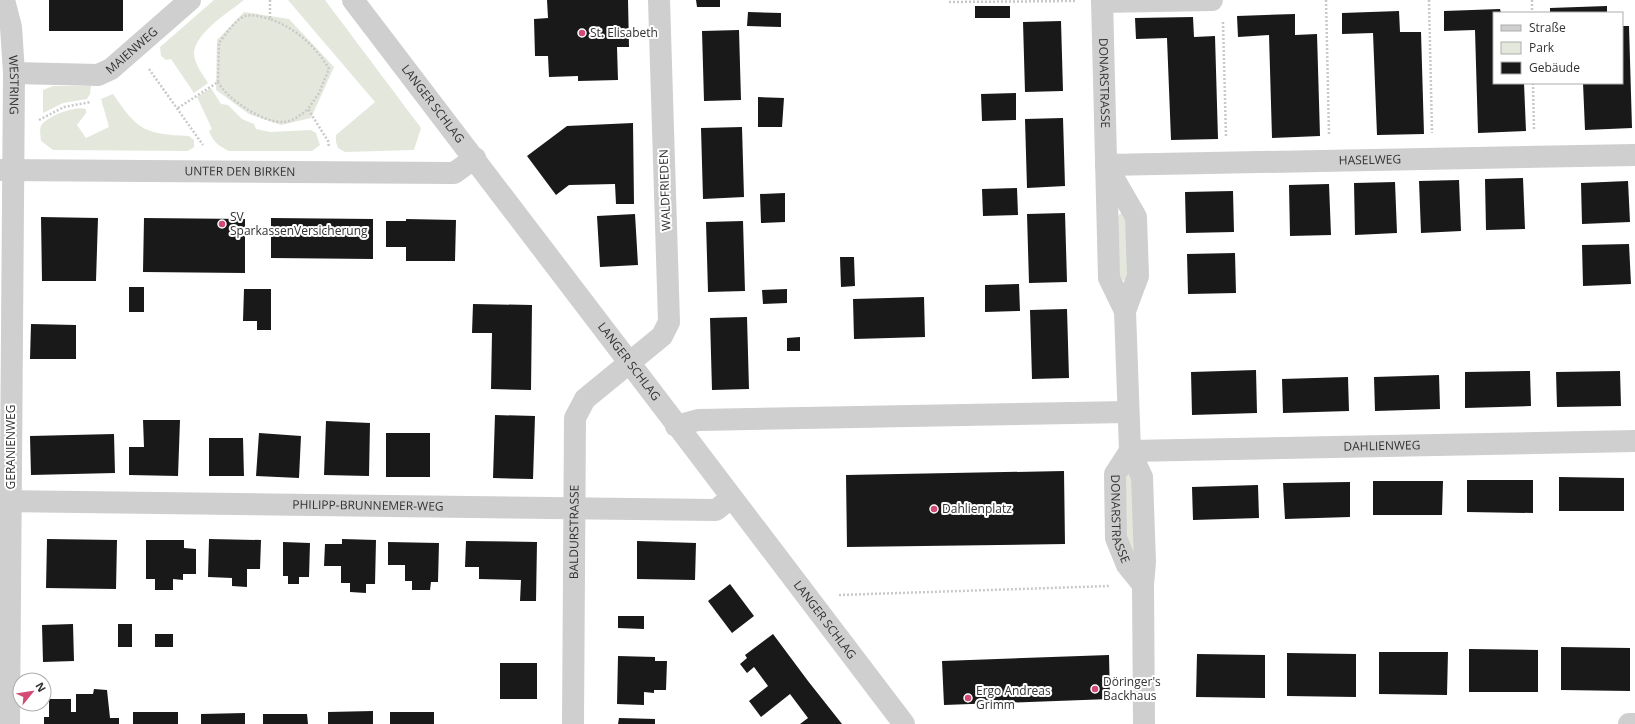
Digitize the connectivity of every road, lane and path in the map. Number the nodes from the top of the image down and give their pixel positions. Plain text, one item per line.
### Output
1 (4, 0) edge
2 (190, 0) edge
3 (270, 0) edge
4 (353, 0) edge
5 (659, 0) edge
6 (1326, 0) edge
7 (1428, 0) edge
8 (1532, 0) edge
9 (1102, 1) edge
10 (949, 2) dead end
11 (1217, 8) edge
12 (1532, 12) edge
13 (270, 19) junction
14 (134, 50) junction
15 (14, 73) junction
16 (98, 75) junction
17 (218, 82) junction
18 (1533, 84) edge
19 (178, 108) junction
20 (308, 109) junction
21 (14, 119) junction
22 (1635, 155) edge
23 (1535, 157) junction
24 (475, 158) junction
25 (1432, 159) junction
26 (1329, 161) junction
27 (1227, 163) junction
28 (1106, 165) junction
29 (7, 170) edge
30 (212, 171) junction
31 (330, 172) junction
32 (1125, 311) junction
33 (629, 363) junction
34 (1128, 412) junction
35 (676, 426) junction
36 (1635, 441) edge
37 (1130, 451) junction
38 (5, 500) edge
39 (723, 504) junction
40 (574, 510) junction
41 (1143, 585) junction
42 (813, 605) junction
43 (9, 724) edge
44 (573, 724) edge
45 (904, 724) edge
46 (1144, 724) edge
47 (1629, 724) edge
48 (1635, 724) edge

1 - 15 street, WESTRING
2 - 14 street, MAIENWEG
3 - 13 path
4 - 24 street, LANGER SCHLAG
5 - 33 street, WALDFRIEDEN
6 - 26 path
7 - 25 path
8 - 12 path
9 - 10 path
9 - 11 street
9 - 28 street, DONARSTRASSE
11 - 27 path
13 - 17 path
13 - 20 path
14 - 16 street, MAIENWEG
14 - 19 path
15 - 16 street, MAIENWEG
15 - 21 street, WESTRING
16 - 21 path
17 - 19 path
17 - 20 path
18 - 23 path
19 - 30 path
20 - 31 path
21 - 29 street, WESTRING
22 - 23 street, HASELWEG
23 - 25 street, HASELWEG
24 - 31 street, UNTER DEN BIRKEN
24 - 33 street, LANGER SCHLAG
25 - 26 street, HASELWEG
26 - 27 street, HASELWEG
27 - 28 street, HASELWEG
28 - 32 street, DONARSTRASSE
28 - 32 street, DONARSTRASSE
29 - 30 street, UNTER DEN BIRKEN
29 - 38 street, GERANIENWEG
30 - 31 street, UNTER DEN BIRKEN
32 - 34 street, DONARSTRASSE
33 - 35 street, LANGER SCHLAG
33 - 40 street, BALDURSTRASSE
34 - 35 street
34 - 37 street, DONARSTRASSE
35 - 39 street, LANGER SCHLAG
36 - 37 street, DAHLIENWEG
37 - 41 street, DONARSTRASSE
38 - 40 street, PHILIPP-BRUNNEMER-WEG
38 - 43 street, GERANIENWEG
39 - 40 street, PHILIPP-BRUNNEMER-WEG
39 - 42 street, LANGER SCHLAG
40 - 44 street, BALDURSTRASSE
41 - 42 path
41 - 46 street
42 - 45 street, LANGER SCHLAG
47 - 48 street

